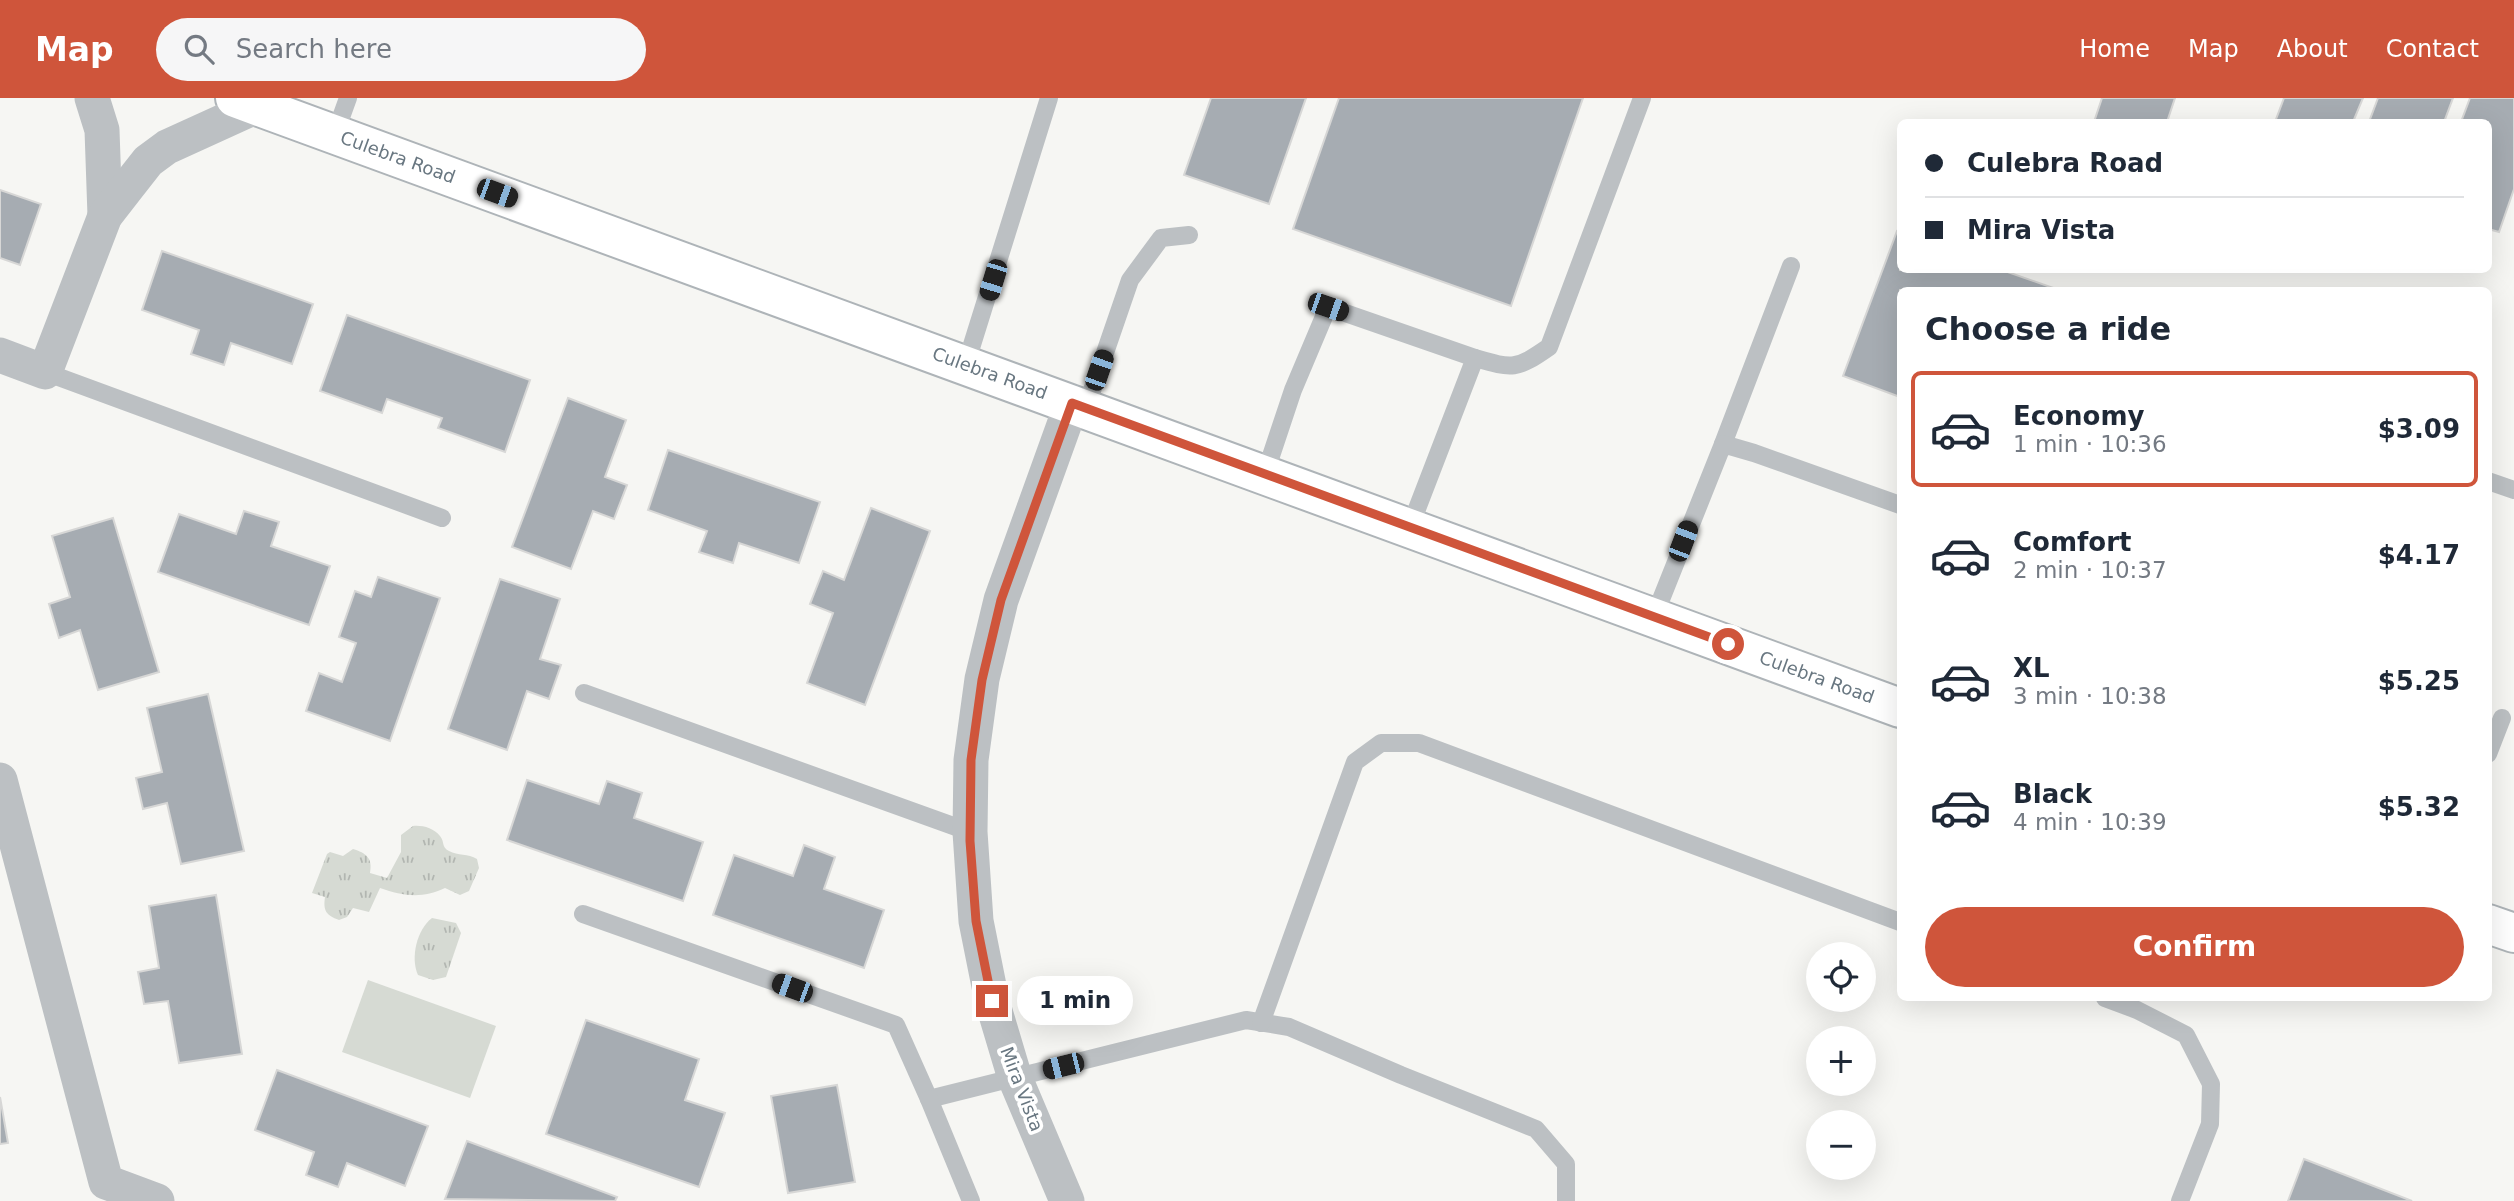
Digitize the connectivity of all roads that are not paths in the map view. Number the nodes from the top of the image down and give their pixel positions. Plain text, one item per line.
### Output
1 (92, 98) edge
2 (348, 98) edge
3 (1049, 98) edge
4 (1642, 98) edge
5 (246, 102) edge
6 (335, 134) junction
7 (105, 216) junction
8 (1189, 235) dead end
9 (1791, 266) dead end
10 (0, 355) edge
11 (1475, 358) junction
12 (966, 364) junction
13 (46, 372) junction
14 (1079, 405) junction
15 (1723, 444) junction
16 (1265, 474) junction
17 (2492, 482) edge
18 (2514, 490) edge
19 (1897, 504) edge
20 (442, 518) dead end
21 (1410, 527) junction
22 (1654, 617) junction
23 (584, 693) dead end
24 (1897, 707) edge
25 (2502, 718) dead end
26 (2492, 744) edge
27 (0, 780) edge
28 (970, 832) junction
29 (583, 914) dead end
30 (1897, 921) edge
31 (2492, 925) edge
32 (2514, 933) edge
33 (2113, 1001) edge
34 (1261, 1023) junction
35 (1015, 1078) junction
36 (929, 1099) junction
37 (157, 1201) edge
38 (971, 1201) edge
39 (1067, 1201) edge
40 (1566, 1201) edge
41 (2180, 1201) edge

1 - 7 street
2 - 6 lane
3 - 12 lane
4 - 11 lane
5 - 6 main road, Culebra Road
5 - 7 street
6 - 12 main road, Culebra Road
7 - 13 street
8 - 14 lane
9 - 15 lane
10 - 13 street
11 - 16 lane
11 - 21 lane
12 - 14 main road, Culebra Road
13 - 20 lane
14 - 16 main road, Culebra Road
14 - 28 street, Mira Vista
15 - 19 lane
15 - 22 lane
16 - 21 main road, Culebra Road
17 - 18 lane
21 - 22 main road, Culebra Road
22 - 24 main road, Culebra Road
23 - 28 lane
25 - 26 lane
27 - 37 street
28 - 35 street, Mira Vista
29 - 36 lane
30 - 34 lane
31 - 32 main road
33 - 41 lane
34 - 35 lane
34 - 40 lane
35 - 36 lane
35 - 39 street, Mira Vista
36 - 38 lane

